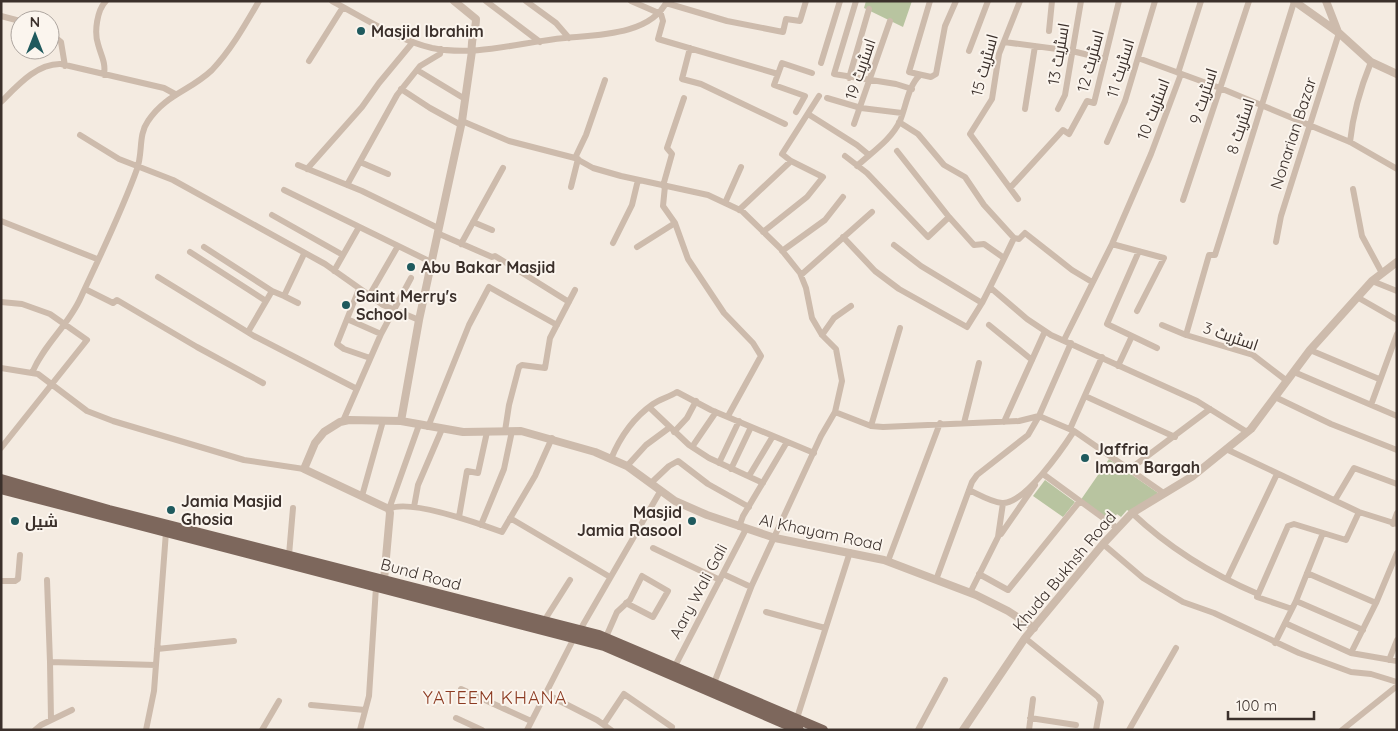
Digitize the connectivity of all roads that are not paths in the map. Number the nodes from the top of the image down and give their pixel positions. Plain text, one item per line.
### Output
1 (106, 1) edge
2 (259, 1) edge
3 (332, 1) edge
4 (454, 1) edge
5 (486, 1) edge
6 (526, 1) edge
7 (631, 1) edge
8 (806, 1) edge
9 (840, 1) edge
10 (856, 1) edge
11 (930, 1) edge
12 (956, 1) edge
13 (988, 1) edge
14 (1020, 1) edge
15 (1052, 1) edge
16 (1081, 1) edge
17 (1119, 1) edge
18 (1155, 1) edge
19 (1201, 1) edge
20 (1250, 1) edge
21 (1326, 1) edge
22 (667, 2) edge
23 (1294, 2) edge
24 (342, 4) edge
25 (869, 9) dead end
26 (661, 14) junction
27 (890, 21) dead end
28 (1049, 31) dead end
29 (1339, 33) junction
30 (569, 38) junction
31 (60, 41) edge
32 (413, 42) junction
33 (540, 42) junction
34 (1004, 42) junction
35 (1035, 46) junction
36 (690, 48) junction
37 (441, 49) junction
38 (472, 51) junction
39 (969, 51) dead end
40 (1072, 51) junction
41 (1138, 58) junction
42 (1105, 59) junction
43 (309, 61) dead end
44 (821, 62) dead end
45 (1371, 62) junction
46 (65, 66) junction
47 (417, 70) junction
48 (812, 73) dead end
49 (1180, 73) junction
50 (778, 74) junction
51 (1397, 74) edge
52 (104, 75) junction
53 (920, 75) junction
54 (849, 78) junction
55 (605, 80) dead end
56 (871, 80) junction
57 (1220, 88) junction
58 (401, 89) junction
59 (912, 90) junction
60 (175, 94) junction
61 (819, 96) dead end
62 (684, 98) dead end
63 (827, 98) dead end
64 (465, 99) junction
65 (1, 102) edge
66 (1261, 105) junction
67 (861, 108) junction
68 (1025, 109) dead end
69 (1058, 109) dead end
70 (796, 112) dead end
71 (808, 114) junction
72 (902, 114) junction
73 (900, 122) junction
74 (461, 123) junction
75 (785, 124) dead end
76 (854, 124) dead end
77 (1310, 126) junction
78 (80, 135) dead end
79 (1107, 142) dead end
80 (1350, 142) junction
81 (897, 151) dead end
82 (869, 155) junction
83 (844, 156) dead end
84 (577, 158) junction
85 (791, 161) junction
86 (360, 162) junction
87 (298, 165) dead end
88 (857, 166) junction
89 (741, 167) dead end
90 (138, 168) junction
91 (503, 168) dead end
92 (307, 169) junction
93 (1397, 169) edge
94 (388, 174) dead end
95 (638, 180) junction
96 (347, 185) junction
97 (664, 186) junction
98 (571, 187) dead end
99 (1010, 188) junction
100 (1353, 189) dead end
101 (284, 190) dead end
102 (844, 197) dead end
103 (1018, 199) dead end
104 (1183, 200) dead end
105 (725, 203) junction
106 (739, 210) junction
107 (872, 212) dead end
108 (272, 215) dead end
109 (949, 217) junction
110 (1, 222) edge
111 (473, 222) junction
112 (675, 223) junction
113 (359, 227) junction
114 (492, 230) dead end
115 (437, 231) junction
116 (763, 232) junction
117 (843, 237) junction
118 (1014, 238) junction
119 (1276, 242) dead end
120 (613, 243) dead end
121 (461, 244) junction
122 (1112, 244) junction
123 (894, 245) dead end
124 (398, 246) junction
125 (204, 247) dead end
126 (637, 247) dead end
127 (782, 250) junction
128 (1139, 251) junction
129 (190, 252) dead end
130 (304, 254) junction
131 (343, 255) junction
132 (1004, 258) junction
133 (97, 259) junction
134 (431, 262) junction
135 (1397, 262) edge
136 (334, 271) junction
137 (1382, 273) junction
138 (801, 275) junction
139 (158, 276) dead end
140 (411, 278) dead end
141 (1372, 281) junction
142 (1092, 282) junction
143 (85, 289) junction
144 (359, 289) junction
145 (992, 289) junction
146 (575, 290) dead end
147 (272, 291) junction
148 (1397, 291) edge
149 (284, 296) junction
150 (369, 296) junction
151 (1357, 297) junction
152 (266, 301) junction
153 (1, 302) edge
154 (568, 302) junction
155 (298, 303) dead end
156 (982, 303) junction
157 (851, 306) dead end
158 (394, 310) junction
159 (1137, 312) dead end
160 (347, 319) junction
161 (419, 320) junction
162 (1397, 320) edge
163 (63, 324) junction
164 (557, 325) junction
165 (989, 325) dead end
166 (1162, 325) dead end
167 (900, 328) dead end
168 (1044, 331) junction
169 (248, 332) junction
170 (381, 334) junction
171 (1397, 334) edge
172 (822, 335) junction
173 (1186, 335) junction
174 (1132, 336) junction
175 (1064, 340) junction
176 (1071, 343) junction
177 (1157, 348) dead end
178 (1310, 350) junction
179 (1102, 357) junction
180 (370, 358) junction
181 (1032, 360) junction
182 (979, 363) dead end
183 (1118, 366) junction
184 (1, 368) edge
185 (1294, 372) junction
186 (32, 373) junction
187 (1379, 379) junction
188 (1287, 381) junction
189 (263, 382) dead end
190 (52, 384) junction
191 (357, 389) junction
192 (1085, 396) junction
193 (1275, 397) junction
194 (696, 401) junction
195 (1371, 404) junction
196 (648, 407) junction
197 (1210, 409) junction
198 (716, 412) junction
199 (835, 412) junction
200 (728, 416) junction
201 (1039, 416) junction
202 (1397, 416) edge
203 (383, 420) junction
204 (401, 421) junction
205 (739, 421) junction
206 (342, 422) junction
207 (1004, 422) junction
208 (940, 423) junction
209 (964, 423) junction
210 (424, 426) junction
211 (871, 426) junction
212 (751, 427) junction
213 (442, 429) junction
214 (672, 430) junction
215 (1072, 430) junction
216 (509, 431) junction
217 (487, 432) junction
218 (1247, 432) junction
219 (773, 436) junction
220 (1175, 437) junction
221 (552, 438) junction
222 (787, 442) junction
223 (692, 447) junction
224 (1, 448) edge
225 (1226, 449) junction
226 (1397, 450) edge
227 (814, 453) junction
228 (611, 459) junction
229 (719, 463) junction
230 (627, 466) junction
231 (304, 468) junction
232 (731, 469) junction
233 (1130, 470) junction
234 (1277, 474) junction
235 (749, 476) junction
236 (1041, 477) junction
237 (1, 479) edge
238 (651, 483) junction
239 (763, 484) junction
240 (1397, 484) edge
241 (1, 489) edge
242 (20, 490) junction
243 (661, 490) junction
244 (969, 490) junction
245 (1162, 492) dead end
246 (362, 496) junction
247 (1335, 500) junction
248 (1080, 501) junction
249 (1003, 503) junction
250 (414, 507) junction
251 (749, 507) junction
252 (293, 508) dead end
253 (389, 508) junction
254 (1359, 512) junction
255 (1132, 513) junction
256 (1397, 513) edge
257 (459, 517) junction
258 (510, 518) junction
259 (1395, 524) edge
260 (481, 525) junction
261 (743, 528) junction
262 (1117, 528) junction
263 (166, 532) junction
264 (1323, 533) junction
265 (998, 537) junction
266 (775, 538) junction
267 (1103, 544) junction
268 (653, 548) dead end
269 (850, 552) junction
270 (1397, 553) edge
271 (20, 555) dead end
272 (289, 555) junction
273 (888, 561) junction
274 (1307, 573) junction
275 (979, 574) junction
276 (610, 577) junction
277 (721, 577) junction
278 (1227, 579) junction
279 (47, 580) dead end
280 (570, 580) dead end
281 (936, 580) junction
282 (1, 581) edge
283 (380, 583) junction
284 (751, 587) junction
285 (970, 593) junction
286 (1258, 594) junction
287 (1296, 601) junction
288 (1376, 602) junction
289 (626, 603) junction
290 (1292, 609) junction
291 (766, 612) dead end
292 (544, 621) junction
293 (1285, 623) junction
294 (826, 628) junction
295 (1034, 628) junction
296 (1363, 630) junction
297 (577, 634) junction
298 (606, 638) junction
299 (1026, 638) junction
300 (1397, 640) edge
301 (234, 641) dead end
302 (1275, 643) junction
303 (1176, 648) dead end
304 (157, 649) junction
305 (1351, 653) junction
306 (1388, 660) junction
307 (1397, 661) edge
308 (50, 662) junction
309 (156, 665) junction
310 (675, 666) junction
311 (946, 680) dead end
312 (714, 683) junction
313 (1397, 684) edge
314 (461, 690) dead end
315 (1389, 693) junction
316 (546, 694) junction
317 (1397, 698) edge
318 (1033, 699) dead end
319 (279, 701) dead end
320 (311, 705) dead end
321 (72, 710) dead end
322 (365, 710) junction
323 (456, 718) dead end
324 (797, 718) junction
325 (1030, 718) junction
326 (50, 720) junction
327 (531, 721) junction
328 (604, 724) junction
329 (1076, 725) dead end
330 (672, 727) dead end
331 (35, 730) edge
332 (146, 730) edge
333 (262, 730) edge
334 (360, 730) edge
335 (482, 730) edge
336 (527, 730) edge
337 (611, 730) edge
338 (799, 730) edge
339 (823, 730) edge
340 (918, 730) edge
341 (963, 730) edge
342 (1029, 730) edge
343 (1096, 730) edge
344 (1128, 730) edge
345 (1342, 730) edge

1 - 52 street
2 - 60 street
3 - 24 street
4 - 38 street
5 - 33 street
6 - 30 street
7 - 26 street
8 - 22 street
9 - 44 street
10 - 54 street
11 - 53 street
12 - 53 street
13 - 39 street
14 - 34 street, اسٹریٹ 15
15 - 28 street
16 - 40 street, اسٹریٹ 13
17 - 42 street, اسٹریٹ 12
18 - 41 street, اسٹریٹ 11
19 - 49 street, اسٹریٹ 10
20 - 57 street, اسٹریٹ 9
21 - 29 street
22 - 26 street
23 - 29 street
23 - 66 street, اسٹریٹ 8
24 - 32 street
24 - 43 street
25 - 54 street
26 - 30 street
26 - 36 street
27 - 56 street, اسٹریٹ 19
29 - 45 street
29 - 77 street, Nonarian Bazar
30 - 33 street
31 - 46 street
32 - 37 street
32 - 92 street
33 - 38 street
34 - 35 street
34 - 99 street, اسٹریٹ 15
35 - 40 street
35 - 68 street
36 - 50 street
36 - 75 street
37 - 38 street
37 - 47 street
38 - 64 street
40 - 42 street
40 - 69 street, اسٹریٹ 13
41 - 49 street
41 - 79 street, اسٹریٹ 11
42 - 99 street, اسٹریٹ 12
45 - 51 street
45 - 80 street
46 - 52 street
46 - 65 street
47 - 58 street
47 - 64 street
48 - 50 street
49 - 57 street
49 - 122 street, اسٹریٹ 10
50 - 70 street
52 - 60 street
53 - 59 street
54 - 56 street
55 - 84 street
56 - 59 street
56 - 67 street, اسٹریٹ 19
57 - 66 street
57 - 104 street, اسٹریٹ 9
58 - 74 street
58 - 86 street
59 - 72 street
60 - 90 street
61 - 71 street
62 - 97 street
63 - 67 street
64 - 74 street
66 - 77 street
66 - 173 street, اسٹریٹ 8
67 - 72 street
67 - 76 street, اسٹریٹ 19
71 - 82 street
71 - 85 street
72 - 73 street
73 - 82 street
73 - 118 street
74 - 84 street
74 - 115 street
77 - 80 street
77 - 119 street, Nonarian Bazar
78 - 90 street
80 - 93 street
81 - 109 street
82 - 88 street
83 - 88 street
84 - 95 street
84 - 98 street
85 - 106 street
85 - 116 street
86 - 94 street
86 - 96 street
87 - 92 street
88 - 109 street
89 - 105 street
90 - 130 street
90 - 133 street
91 - 111 street
92 - 96 street
95 - 97 street
95 - 120 street
96 - 115 street
97 - 105 street
97 - 112 street
99 - 103 street
100 - 137 street
101 - 113 street
102 - 127 street
105 - 106 street
106 - 116 street
107 - 117 street
108 - 131 street
109 - 132 street
110 - 133 street
111 - 114 street
111 - 121 street
112 - 126 street
112 - 200 street
113 - 124 street
113 - 131 street
115 - 121 street
115 - 134 street
116 - 127 street
117 - 138 street
117 - 156 street
118 - 132 street
118 - 142 street
121 - 154 street
122 - 128 street
122 - 142 street, اسٹریٹ 10
123 - 156 street
124 - 134 street
124 - 150 street
125 - 147 street
127 - 138 street
128 - 159 street
128 - 174 street
129 - 152 street
130 - 136 street
130 - 149 street
131 - 136 street
132 - 145 street
133 - 143 street
134 - 161 street
135 - 137 street, Khuda Bukhsh Road
136 - 144 street
137 - 141 street, Khuda Bukhsh Road
138 - 172 street
139 - 169 street
140 - 158 street
141 - 148 street
141 - 151 street, Khuda Bukhsh Road
142 - 175 street, اسٹریٹ 10
143 - 163 street
143 - 189 street
144 - 150 street
144 - 160 street
145 - 156 street
145 - 168 street
146 - 154 street
147 - 149 street
147 - 152 street
149 - 155 street
150 - 158 street
151 - 162 street
151 - 178 street, Khuda Bukhsh Road
152 - 169 street
153 - 163 street
154 - 164 street
157 - 172 street
158 - 161 street
158 - 170 street
160 - 170 street
160 - 180 street
161 - 204 street
163 - 186 street
163 - 190 street
164 - 210 street
164 - 216 street
165 - 181 street
166 - 173 street, اسٹریٹ 3
167 - 211 street
168 - 175 street
168 - 181 street
169 - 191 street
170 - 180 street
171 - 187 street
172 - 199 street
173 - 188 street, اسٹریٹ 3
174 - 177 street
174 - 183 street
175 - 176 street
176 - 179 street
176 - 201 street
178 - 185 street, Khuda Bukhsh Road
178 - 187 street
179 - 183 street
179 - 192 street
180 - 191 street
181 - 207 street
182 - 209 street
183 - 197 street
184 - 186 street
185 - 188 street, Khuda Bukhsh Road
185 - 195 street
186 - 190 street
187 - 195 street
188 - 193 street, Khuda Bukhsh Road
190 - 224 street
190 - 231 street
191 - 206 street
192 - 215 street
192 - 220 street
193 - 218 street, Khuda Bukhsh Road
193 - 226 street
194 - 196 street
194 - 198 street
194 - 214 street
195 - 202 street
196 - 214 street
196 - 228 street
197 - 218 street
197 - 220 street
198 - 200 street
198 - 223 street
199 - 211 street
199 - 227 street
200 - 205 street
201 - 207 street
201 - 215 street
201 - 244 street
203 - 204 street, Al Khayam Road
203 - 206 street, Al Khayam Road
203 - 246 street
204 - 210 street, Al Khayam Road
205 - 212 street
205 - 229 street
206 - 231 street
207 - 209 street
208 - 209 street
208 - 211 street
208 - 273 street
210 - 213 street, Al Khayam Road
210 - 253 street
212 - 219 street
212 - 232 street
213 - 217 street, Al Khayam Road
213 - 250 street
214 - 223 street
214 - 230 street
215 - 233 street
215 - 236 street
216 - 217 street, Al Khayam Road
216 - 221 street, Al Khayam Road
216 - 260 street
217 - 257 street
218 - 225 street, Khuda Bukhsh Road
219 - 222 street
219 - 235 street
220 - 233 street
221 - 228 street, Al Khayam Road
221 - 258 street
222 - 227 street
222 - 239 street, Aary Wali Gali
223 - 229 street
225 - 234 street
225 - 255 street, Khuda Bukhsh Road
227 - 266 street
228 - 230 street, Al Khayam Road
229 - 232 street
230 - 238 street, Al Khayam Road
231 - 246 street
232 - 235 street
233 - 245 street
234 - 247 street
234 - 278 street
235 - 239 street
236 - 248 street
236 - 249 street
236 - 265 street
237 - 242 main road, Bund Road
238 - 243 street, Al Khayam Road
238 - 251 street
239 - 251 street, Aary Wali Gali
240 - 247 street
241 - 242 main road, Bund Road
242 - 263 main road, Bund Road
242 - 272 main road, Bund Road
243 - 261 street, Al Khayam Road
243 - 276 street
244 - 249 street
244 - 281 street
246 - 253 street
247 - 254 street
248 - 262 street
248 - 275 street
249 - 265 street
250 - 253 street
250 - 257 street
251 - 261 street, Aary Wali Gali
252 - 272 street
253 - 283 street
254 - 259 street
254 - 264 street
255 - 262 street, Khuda Bukhsh Road
255 - 278 street
256 - 259 street
257 - 260 street
258 - 260 street
258 - 276 street
261 - 266 street, Al Khayam Road
261 - 277 street, Aary Wali Gali
262 - 267 street, Khuda Bukhsh Road
263 - 283 main road, Bund Road
263 - 304 street
264 - 274 street
264 - 286 street
265 - 275 street
266 - 269 street, Al Khayam Road
266 - 284 street
267 - 295 street, Khuda Bukhsh Road
267 - 302 street
268 - 277 street
269 - 273 street, Al Khayam Road
269 - 294 street
270 - 288 street
271 - 282 street
272 - 283 main road, Bund Road
273 - 281 street, Al Khayam Road
274 - 287 street
274 - 288 street
275 - 285 street
276 - 297 street
277 - 284 street
277 - 310 street, Aary Wali Gali
278 - 286 street
279 - 308 street
280 - 292 street
281 - 285 street, Al Khayam Road
283 - 292 main road, Bund Road
283 - 297 main road, Bund Road
283 - 322 street
284 - 312 street
285 - 295 street, Al Khayam Road
286 - 290 street
287 - 290 street
287 - 296 street
288 - 296 street
289 - 289 street
289 - 298 street
290 - 293 street
291 - 294 street
292 - 297 main road, Bund Road
293 - 302 street
293 - 305 street
294 - 324 street
295 - 299 street, Khuda Bukhsh Road
296 - 305 street
297 - 298 main road, Bund Road
297 - 316 street
297 - 338 main road, Bund Road
298 - 310 main road, Bund Road
299 - 341 street, Khuda Bukhsh Road
299 - 343 street
300 - 306 street
301 - 304 street
302 - 313 street
303 - 344 street
304 - 309 street
305 - 306 street
306 - 307 street
308 - 309 street
308 - 326 street
309 - 332 street
310 - 312 main road, Bund Road
311 - 340 street
312 - 324 main road, Bund Road
313 - 315 street
314 - 327 street
315 - 317 street
315 - 345 street
316 - 327 street
316 - 328 street
318 - 325 street
319 - 333 street
320 - 322 street
321 - 326 street
322 - 334 street
323 - 335 street
324 - 339 main road, Bund Road
325 - 329 street
325 - 342 street
326 - 331 street
327 - 336 street
328 - 330 street
328 - 337 street

